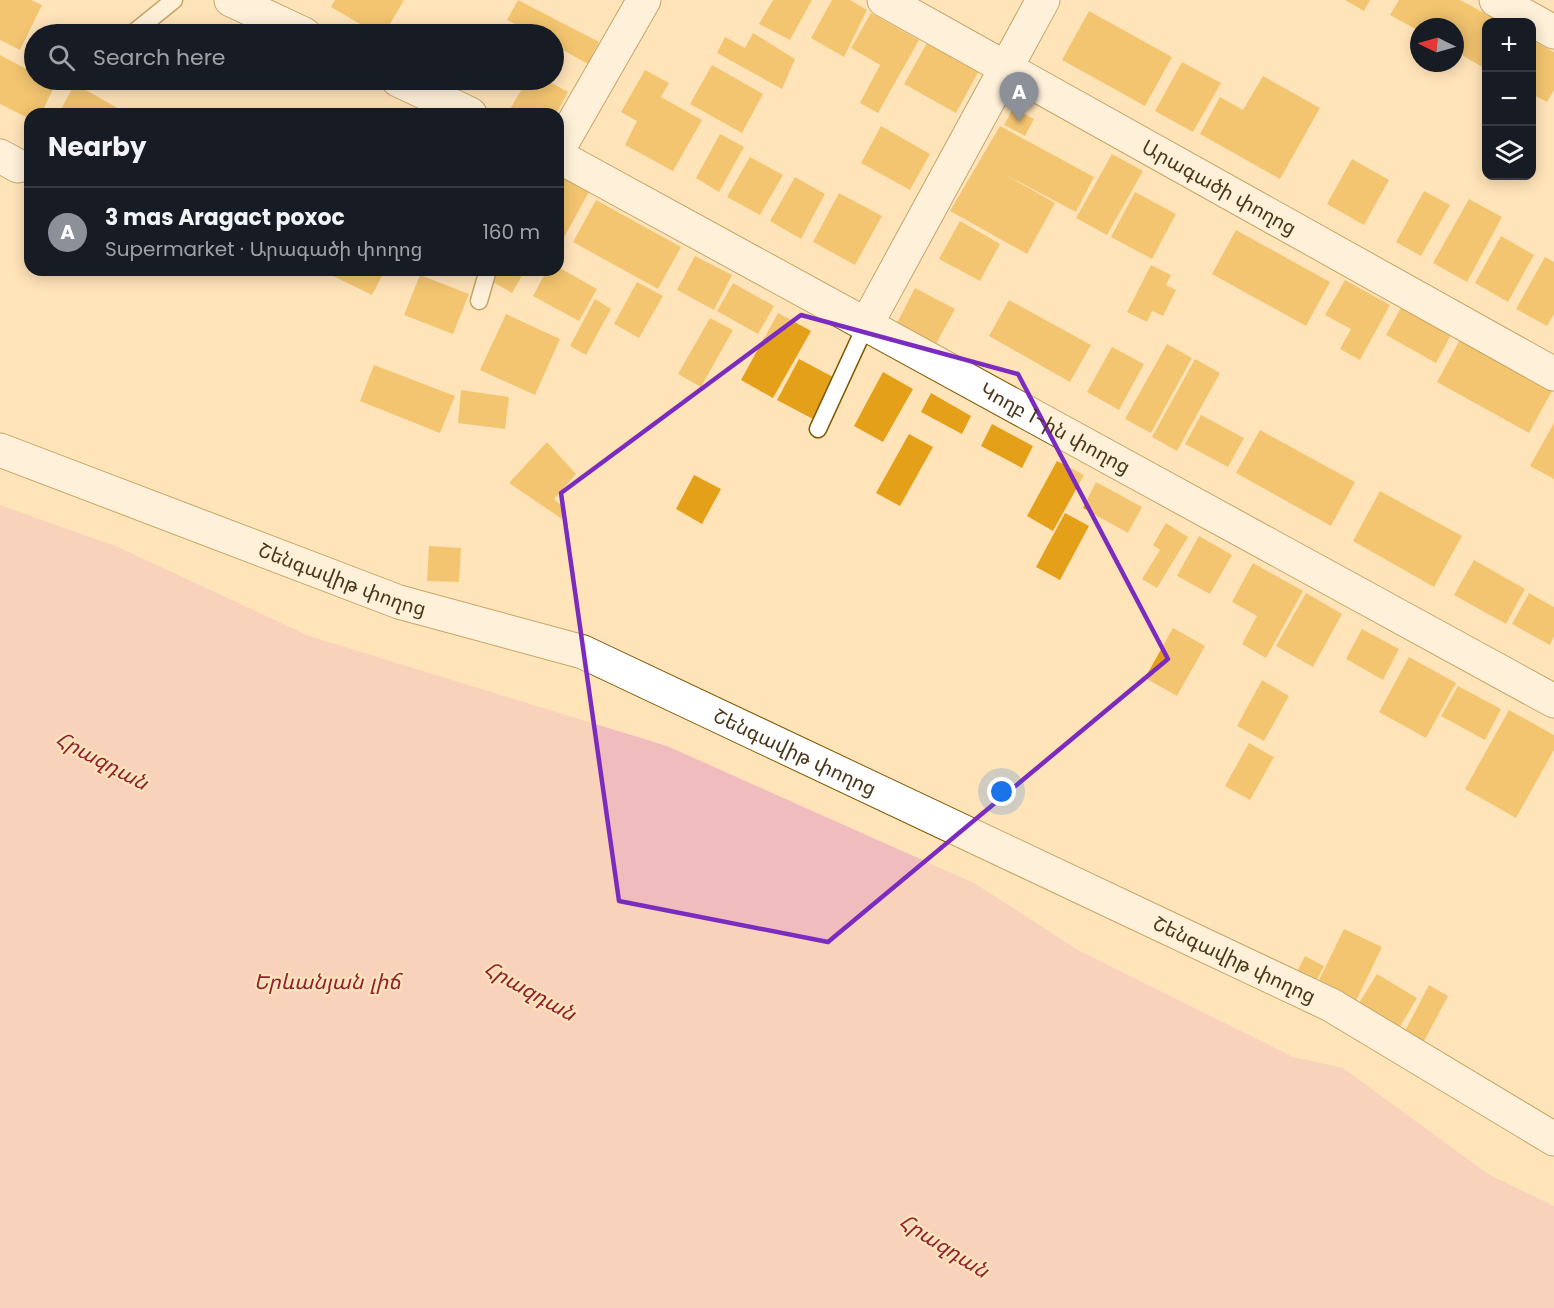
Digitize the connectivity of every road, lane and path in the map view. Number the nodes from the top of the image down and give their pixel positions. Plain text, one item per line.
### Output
1 (174, 0) edge
2 (231, 0) edge
3 (644, 0) edge
4 (884, 0) edge
5 (1043, 0) edge
6 (1496, 0) edge
7 (144, 24) edge
8 (283, 24) edge
9 (1554, 32) edge
10 (1006, 68) junction
11 (419, 90) edge
12 (457, 108) edge
13 (564, 140) edge
14 (564, 159) edge
15 (486, 276) edge
16 (479, 302) dead end
17 (866, 325) junction
18 (1554, 374) edge
19 (818, 429) dead end
20 (0, 450) edge
21 (1554, 701) edge
22 (1554, 1140) edge

1 - 7 lane
2 - 8 street
3 - 13 street
4 - 10 street, Արագածի փողոց
5 - 10 street
6 - 9 street
10 - 17 street
10 - 18 street, Արագածի փողոց
11 - 12 street
14 - 17 street, Կողբ 1-ին փողոց
15 - 16 lane
17 - 19 lane
17 - 21 street, Կողբ 1-ին փողոց
20 - 22 street, Շենգավիթ փողոց

